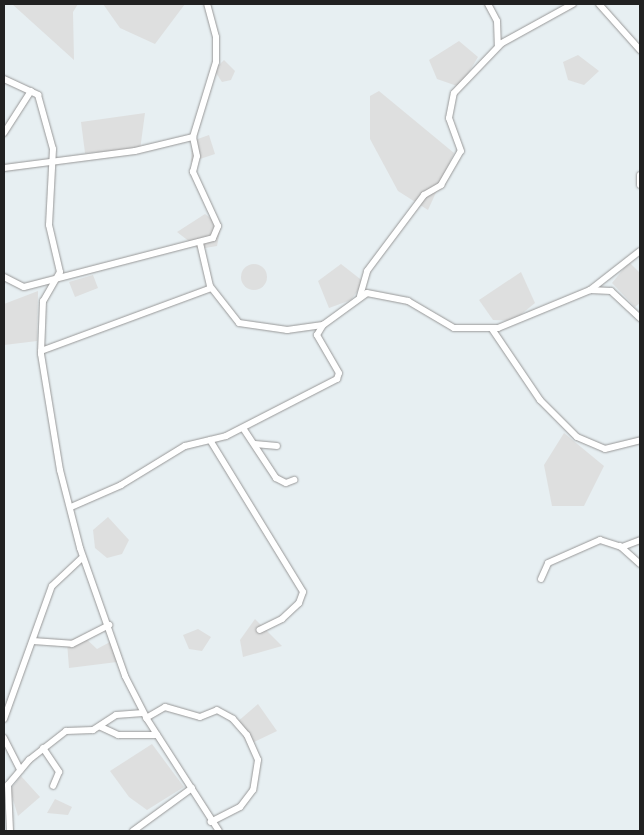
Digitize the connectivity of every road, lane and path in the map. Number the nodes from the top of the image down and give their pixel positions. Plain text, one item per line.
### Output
1 (206, 4) edge
2 (488, 4) edge
3 (574, 4) edge
4 (599, 4) edge
5 (498, 46) junction
6 (640, 50) edge
7 (4, 79) edge
8 (31, 91) junction
9 (4, 133) edge
10 (193, 137) junction
11 (55, 163) junction
12 (4, 168) edge
13 (640, 175) edge
14 (640, 185) edge
15 (200, 243) junction
16 (640, 251) edge
17 (4, 277) edge
18 (59, 277) junction
19 (211, 288) junction
20 (590, 290) junction
21 (360, 296) junction
22 (640, 318) edge
23 (323, 325) junction
24 (492, 328) junction
25 (41, 351) junction
26 (243, 428) junction
27 (210, 440) junction
28 (640, 440) edge
29 (255, 444) junction
30 (631, 445) junction
31 (277, 446) dead end
32 (640, 446) edge
33 (294, 480) dead end
34 (71, 506) junction
35 (640, 540) edge
36 (620, 546) junction
37 (83, 557) junction
38 (640, 564) edge
39 (541, 579) dead end
40 (109, 625) junction
41 (260, 630) dead end
42 (33, 641) junction
43 (145, 715) junction
44 (4, 719) edge
45 (100, 727) junction
46 (157, 735) junction
47 (4, 738) edge
48 (43, 748) junction
49 (20, 770) junction
50 (12, 780) junction
51 (4, 781) edge
52 (53, 786) dead end
53 (192, 788) junction
54 (211, 822) junction
55 (10, 831) edge
56 (132, 831) edge
57 (219, 831) edge

1 - 10 street
2 - 5 street
3 - 5 street
4 - 6 street
5 - 21 street
7 - 8 street
8 - 9 street
8 - 11 street
10 - 11 street
10 - 15 street
11 - 12 street
11 - 18 street
13 - 14 street
15 - 18 street
15 - 19 street
16 - 20 street
17 - 18 street
18 - 25 street
19 - 23 street
19 - 25 street
20 - 22 street
20 - 24 street
21 - 23 street
21 - 24 street
23 - 26 street
24 - 30 street
25 - 34 street
26 - 27 street
26 - 29 street
27 - 34 street
27 - 41 street
28 - 30 street
29 - 31 street
29 - 33 street
30 - 32 street
34 - 37 street
35 - 36 street
36 - 38 street
36 - 39 street
37 - 40 street
37 - 42 street
40 - 42 street
40 - 43 street
42 - 44 street
43 - 45 street
43 - 46 street
43 - 54 street
45 - 46 street
45 - 48 street
46 - 53 street
47 - 49 street
48 - 49 street
48 - 52 street
49 - 50 street
50 - 51 street
50 - 55 street
53 - 54 street
53 - 56 street
54 - 57 street

